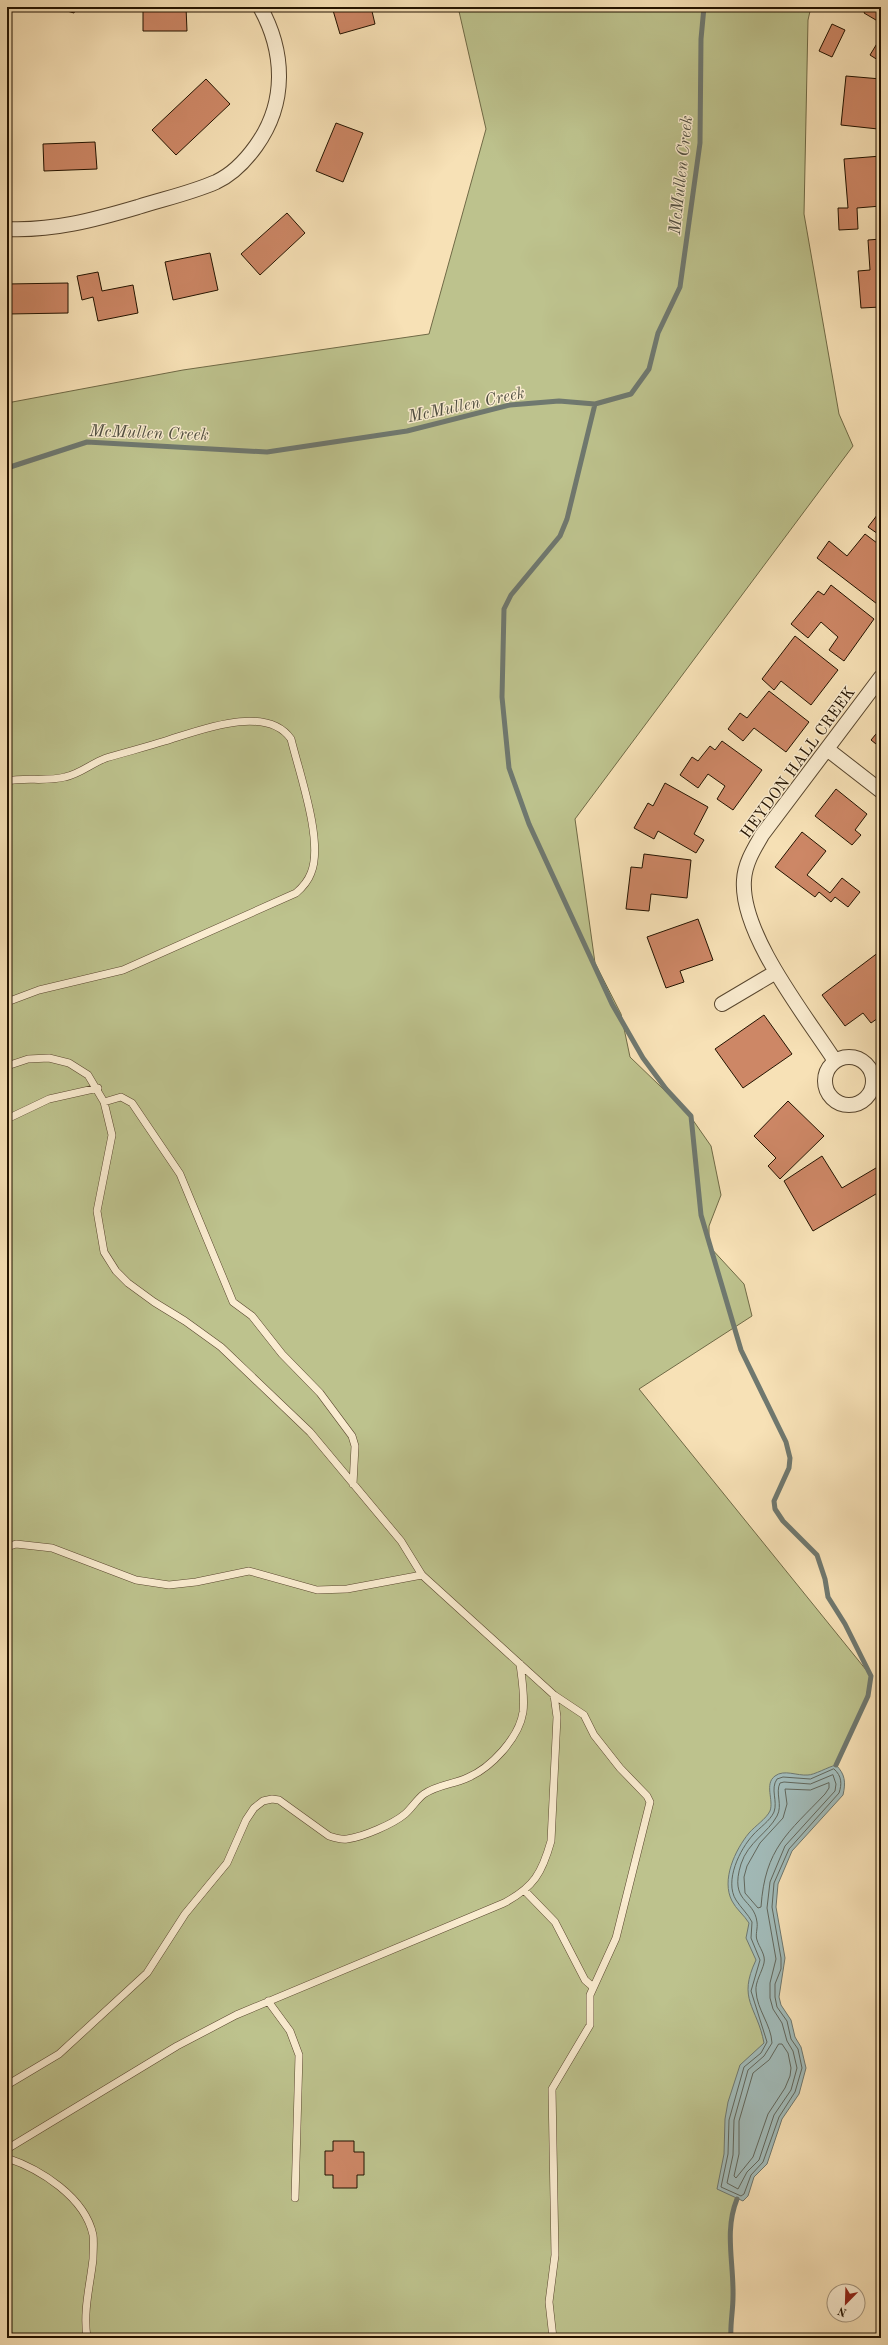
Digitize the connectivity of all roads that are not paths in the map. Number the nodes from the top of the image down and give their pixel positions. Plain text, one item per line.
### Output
1 (260, 7) edge
2 (7, 229) edge
3 (881, 678) edge
4 (827, 749) junction
5 (7, 781) edge
6 (881, 791) edge
7 (776, 972) junction
8 (7, 1002) edge
9 (722, 1004) dead end
10 (835, 1061) dead end
11 (7, 1066) edge
12 (98, 1088) junction
13 (104, 1102) junction
14 (7, 1119) edge
15 (353, 1484) junction
16 (7, 1547) edge
17 (422, 1575) junction
18 (520, 1664) junction
19 (554, 1695) junction
20 (525, 1891) junction
21 (593, 1988) junction
22 (268, 2002) junction
23 (7, 2085) edge
24 (7, 2149) edge
25 (7, 2158) edge
26 (295, 2198) dead end
27 (88, 2338) edge
28 (553, 2338) edge

1 - 2 street
3 - 4 street, HEYDON HALL CREEK
4 - 6 street
4 - 7 street, HEYDON HALL CREEK
5 - 8 lane
7 - 9 street
7 - 10 street, HEYDON HALL CREEK
11 - 12 lane
12 - 13 lane
12 - 14 lane
13 - 15 lane
13 - 15 lane
15 - 17 lane
16 - 17 lane
17 - 18 lane
18 - 19 lane
18 - 23 lane
19 - 20 lane
19 - 21 lane
20 - 21 lane
20 - 22 lane
21 - 28 lane
22 - 24 lane
22 - 26 lane
25 - 27 lane

